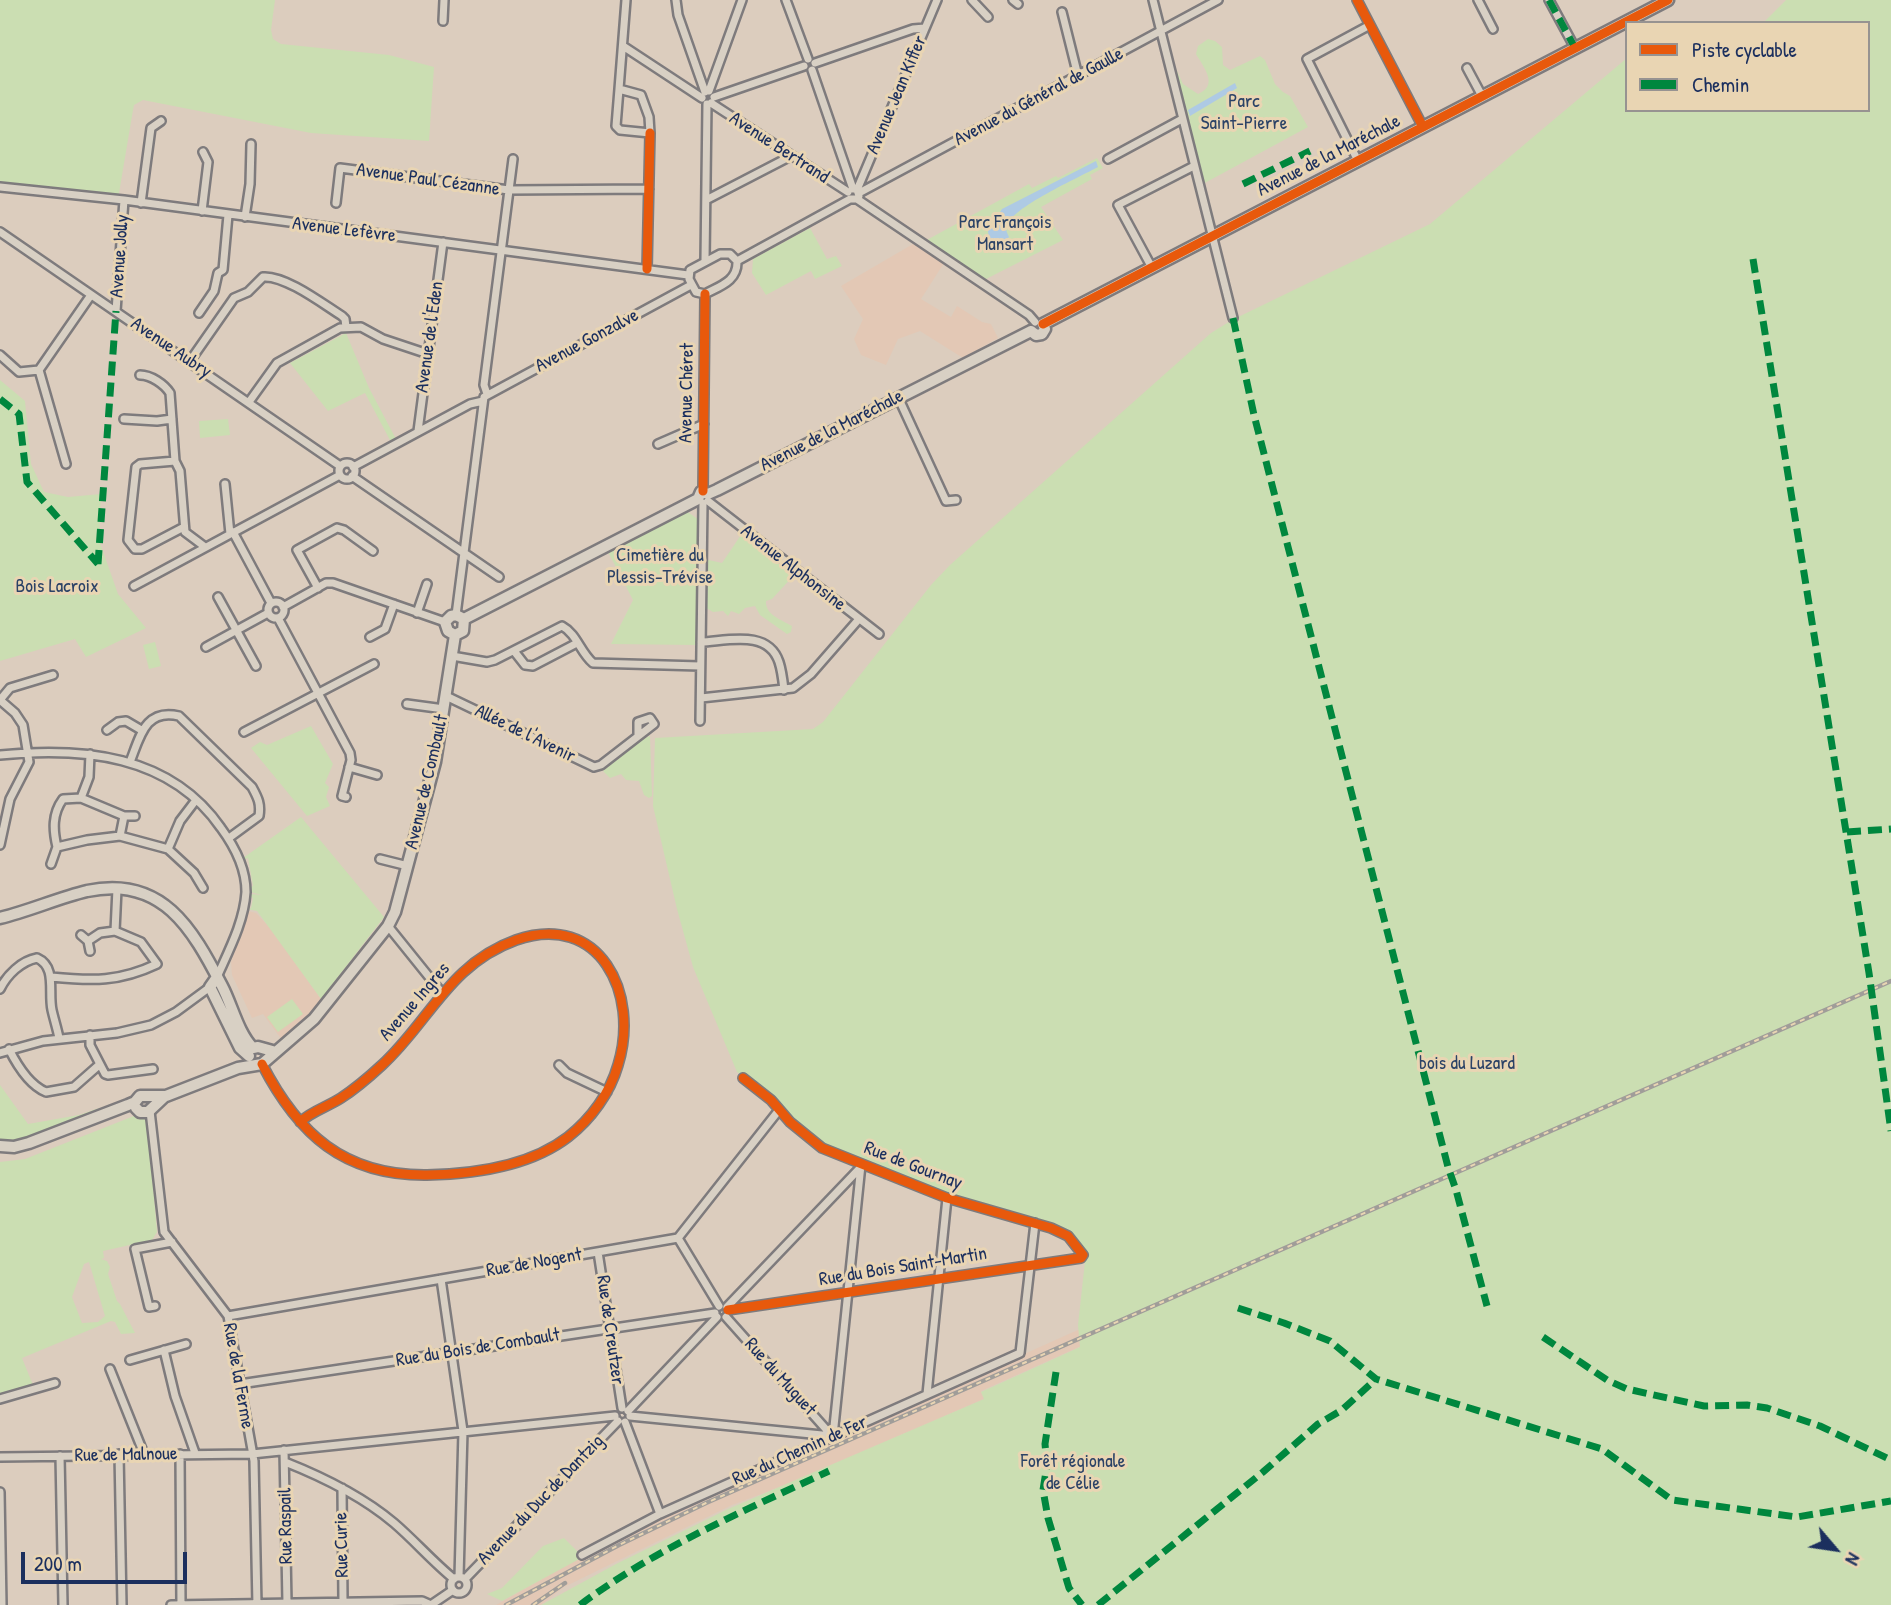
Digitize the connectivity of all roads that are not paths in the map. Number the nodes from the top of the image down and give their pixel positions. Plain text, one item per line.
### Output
1 (444, 0) edge
2 (626, 0) edge
3 (676, 0) edge
4 (742, 0) edge
5 (786, 0) edge
6 (937, 0) edge
7 (972, 0) edge
8 (1153, 0) edge
9 (1218, 0) edge
10 (1357, 0) edge
11 (1478, 0) edge
12 (1549, 0) edge
13 (1668, 2) edge
14 (1062, 12) dead end
15 (988, 17) dead end
16 (443, 21) dead end
17 (1630, 21) edge
18 (1625, 23) edge
19 (1370, 25) junction
20 (925, 28) junction
21 (1493, 29) dead end
22 (1161, 31) junction
23 (623, 46) junction
24 (1575, 48) junction
25 (810, 65) junction
26 (1467, 68) dead end
27 (1078, 76) junction
28 (619, 89) junction
29 (1482, 96) junction
30 (708, 97) junction
31 (1182, 119) junction
32 (161, 121) dead end
33 (1423, 127) junction
34 (650, 133) junction
35 (251, 144) dead end
36 (203, 152) dead end
37 (791, 156) junction
38 (513, 159) dead end
39 (1108, 159) dead end
40 (1358, 160) junction
41 (1194, 166) junction
42 (0, 187) edge
43 (649, 189) junction
44 (509, 190) junction
45 (854, 194) junction
46 (124, 200) junction
47 (706, 200) junction
48 (141, 203) junction
49 (336, 203) dead end
50 (202, 211) junction
51 (228, 215) junction
52 (245, 217) junction
53 (0, 232) edge
54 (1214, 235) junction
55 (443, 242) junction
56 (502, 250) junction
57 (705, 260) junction
58 (737, 261) junction
59 (1151, 266) junction
60 (648, 269) junction
61 (688, 275) junction
62 (691, 285) junction
63 (705, 294) junction
64 (91, 295) junction
65 (116, 311) junction
66 (199, 313) dead end
67 (1233, 318) dead end
68 (1037, 326) junction
69 (346, 327) junction
70 (428, 354) junction
71 (0, 355) edge
72 (190, 361) junction
73 (39, 370) junction
74 (140, 375) dead end
75 (898, 397) junction
76 (485, 398) junction
77 (249, 402) junction
78 (124, 419) dead end
79 (172, 419) junction
80 (704, 424) junction
81 (418, 432) junction
82 (658, 444) dead end
83 (175, 461) junction
84 (66, 464) dead end
85 (353, 467) junction
86 (340, 470) junction
87 (352, 476) junction
88 (225, 484) dead end
89 (704, 498) junction
90 (956, 500) dead end
91 (184, 527) junction
92 (231, 533) junction
93 (205, 547) junction
94 (373, 551) dead end
95 (464, 553) junction
96 (499, 577) dead end
97 (427, 584) dead end
98 (134, 586) dead end
99 (318, 588) junction
100 (218, 597) dead end
101 (271, 603) junction
102 (394, 604) junction
103 (283, 607) junction
104 (268, 613) junction
105 (417, 613) junction
106 (460, 617) junction
107 (278, 618) junction
108 (859, 619) junction
109 (446, 622) junction
110 (237, 630) junction
111 (879, 634) dead end
112 (455, 635) junction
113 (370, 637) dead end
114 (701, 642) junction
115 (578, 643) junction
116 (206, 647) dead end
117 (514, 651) junction
118 (452, 656) junction
119 (374, 664) dead end
120 (256, 666) dead end
121 (700, 666) junction
122 (53, 675) dead end
123 (784, 690) junction
124 (318, 692) junction
125 (446, 696) junction
126 (701, 698) junction
127 (0, 700) edge
128 (407, 704) dead end
129 (444, 709) junction
130 (700, 720) dead end
131 (107, 730) dead end
132 (143, 731) junction
133 (244, 732) dead end
134 (638, 736) dead end
135 (28, 752) junction
136 (90, 754) junction
137 (0, 755) edge
138 (130, 762) junction
139 (349, 767) junction
140 (377, 775) dead end
141 (346, 797) dead end
142 (82, 798) junction
143 (196, 800) junction
144 (124, 816) junction
145 (135, 816) dead end
146 (120, 836) junction
147 (229, 838) junction
148 (0, 845) edge
149 (57, 847) junction
150 (168, 849) junction
151 (380, 859) dead end
152 (51, 864) dead end
153 (408, 866) junction
154 (201, 868) dead end
155 (194, 873) junction
156 (117, 888) junction
157 (203, 888) dead end
158 (0, 918) edge
159 (388, 926) junction
160 (115, 931) junction
161 (81, 935) dead end
162 (88, 942) junction
163 (90, 951) dead end
164 (51, 977) junction
165 (217, 978) junction
166 (210, 987) junction
167 (0, 989) edge
168 (442, 993) junction
169 (230, 1016) junction
170 (90, 1035) junction
171 (59, 1038) junction
172 (9, 1049) junction
173 (0, 1053) edge
174 (260, 1057) junction
175 (99, 1065) junction
176 (559, 1065) dead end
177 (153, 1069) dead end
178 (743, 1078) dead end
179 (607, 1092) junction
180 (135, 1105) junction
181 (151, 1105) junction
182 (779, 1110) junction
183 (293, 1113) junction
184 (309, 1114) junction
185 (300, 1122) junction
186 (0, 1148) edge
187 (861, 1166) junction
188 (947, 1198) junction
189 (1035, 1223) junction
190 (164, 1231) junction
191 (678, 1238) junction
192 (172, 1242) junction
193 (153, 1245) junction
194 (598, 1252) junction
195 (1082, 1257) joint
196 (1030, 1266) junction
197 (441, 1279) junction
198 (939, 1279) junction
199 (848, 1293) junction
200 (155, 1306) dead end
201 (722, 1312) junction
202 (228, 1315) junction
203 (609, 1328) junction
204 (186, 1344) dead end
205 (164, 1350) junction
206 (453, 1352) junction
207 (130, 1360) dead end
208 (110, 1369) dead end
209 (55, 1382) dead end
210 (240, 1384) junction
211 (927, 1394) junction
212 (0, 1399) edge
213 (623, 1416) junction
214 (463, 1431) junction
215 (833, 1436) junction
216 (285, 1450) junction
217 (195, 1453) junction
218 (119, 1454) junction
219 (144, 1454) junction
220 (180, 1454) junction
221 (252, 1454) junction
222 (60, 1456) junction
223 (0, 1457) edge
224 (285, 1462) junction
225 (342, 1488) junction
226 (0, 1492) edge
227 (660, 1514) junction
228 (1, 1537) edge
229 (582, 1555) dead end
230 (459, 1578) junction
231 (453, 1590) junction
232 (343, 1602) junction
233 (287, 1603) junction
234 (257, 1604) edge
235 (2, 1605) edge
236 (62, 1605) edge
237 (121, 1605) edge
238 (172, 1605) edge
239 (181, 1605) edge
240 (431, 1605) edge

1 - 16 street
2 - 23 street
3 - 30 street
4 - 30 street
5 - 25 street
6 - 20 street, Avenue Jean Kiffer
7 - 15 street
8 - 22 street
9 - 22 street, Avenue du Général de Gaulle
10 - 19 street
11 - 21 street
12 - 24 street
13 - 17 street, Avenue de la Maréchale
14 - 27 street
18 - 24 street, Avenue de la Maréchale
19 - 33 street
19 - 40 street
20 - 25 street
20 - 45 street, Avenue Jean Kiffer
22 - 27 street, Avenue du Général de Gaulle
22 - 31 street
23 - 28 street
23 - 30 street, Avenue Bertrand
24 - 29 street, Avenue de la Maréchale
25 - 30 street
25 - 45 street
26 - 29 street
27 - 45 street, Avenue du Général de Gaulle
28 - 34 street
28 - 34 street
29 - 33 street, Avenue de la Maréchale
30 - 37 street, Avenue Bertrand
30 - 47 street
31 - 39 street
31 - 41 street
32 - 48 street
33 - 40 street, Avenue de la Maréchale
34 - 43 street
35 - 52 street
36 - 50 street
37 - 45 street, Avenue Bertrand
37 - 47 street
38 - 44 street
40 - 54 street, Avenue de la Maréchale
41 - 54 street
41 - 59 street
42 - 46 street, Avenue Lefèvre
43 - 44 street
43 - 60 street
44 - 49 street, Avenue Paul Cézanne
44 - 56 street
45 - 58 street, Avenue du Général de Gaulle
45 - 68 street, Avenue Bertrand
46 - 48 street, Avenue Lefèvre
46 - 65 street, Avenue Jolly
47 - 57 street
48 - 50 street, Avenue Lefèvre
50 - 51 street, Avenue Lefèvre
51 - 52 street, Avenue Lefèvre
51 - 66 street
52 - 55 street, Avenue Lefèvre
53 - 64 street, Avenue Aubry
54 - 59 street, Avenue de la Maréchale
54 - 67 street
55 - 56 street, Avenue Lefèvre
55 - 70 street, Avenue de l'Eden
56 - 60 street, Avenue Lefèvre
56 - 76 street
57 - 58 street
57 - 61 street
58 - 63 street
59 - 68 street, Avenue de la Maréchale
60 - 61 street, Avenue Lefèvre
61 - 62 street
62 - 63 street
62 - 76 street, Avenue Gonzalve
63 - 80 street, Avenue Chéret
64 - 65 street, Avenue Aubry
64 - 73 street
65 - 72 street, Avenue Aubry
68 - 75 street, Avenue de la Maréchale
69 - 70 street
69 - 72 street
69 - 77 street
70 - 81 street, Avenue de l'Eden
71 - 73 street
72 - 77 street, Avenue Aubry
73 - 84 street
74 - 79 street
75 - 89 street, Avenue de la Maréchale
75 - 90 street
76 - 81 street, Avenue Gonzalve
76 - 95 street
77 - 86 street, Avenue Aubry
78 - 79 street
79 - 83 street
80 - 82 street
80 - 89 street, Avenue Chéret
81 - 85 street, Avenue Gonzalve
83 - 91 street
83 - 91 street
85 - 86 street
85 - 87 street
86 - 87 street
86 - 92 street
87 - 95 street
88 - 92 street
89 - 106 street, Avenue de la Maréchale
89 - 108 street, Avenue Alphonsine
89 - 114 street, Avenue Chéret
91 - 93 street
92 - 93 street
92 - 101 street
93 - 98 street
94 - 99 street
95 - 96 street
95 - 106 street
97 - 105 street
99 - 102 street
99 - 103 street
100 - 110 street
101 - 103 street
101 - 104 street
102 - 105 street
102 - 113 street
103 - 107 street
104 - 107 street
104 - 110 street
105 - 109 street
106 - 109 street
106 - 112 street
107 - 124 street
108 - 111 street, Avenue Alphonsine
108 - 123 street
109 - 112 street
110 - 116 street
110 - 120 street
112 - 118 street, Avenue de Combault
114 - 121 street, Avenue Chéret
114 - 123 street
115 - 117 street
115 - 117 street
115 - 121 street
117 - 118 street
118 - 125 street, Avenue de Combault
119 - 124 street
121 - 126 street, Avenue Chéret
122 - 127 street
123 - 126 street
124 - 133 street
124 - 139 street
125 - 129 street, Avenue de Combault
125 - 134 street, Allée de l'Avenir
126 - 130 street, Avenue Chéret
127 - 135 street
128 - 129 street
129 - 153 street, Avenue de Combault
131 - 132 street
132 - 138 street
132 - 147 street
135 - 136 street
135 - 137 street
135 - 148 street
136 - 138 street
136 - 142 street
138 - 143 street
139 - 140 street
139 - 141 street
142 - 144 street
142 - 149 street
143 - 147 street
143 - 150 street
144 - 145 street
144 - 146 street
146 - 149 street
146 - 150 street
147 - 165 street
149 - 152 street
150 - 155 street
151 - 153 street
153 - 159 street, Avenue de Combault
154 - 155 street
155 - 157 street
156 - 158 street
156 - 160 street
156 - 165 street
159 - 168 street
159 - 174 street, Avenue de Combault
160 - 162 street
160 - 164 street
161 - 162 street
162 - 163 street
164 - 167 street
164 - 171 street
165 - 166 street
165 - 169 street
166 - 169 street
166 - 170 street
168 - 179 street, Avenue Ingres
168 - 184 street, Avenue Ingres
169 - 174 street
170 - 171 street
170 - 175 street
171 - 172 street
172 - 173 street
172 - 175 street
174 - 181 street, Avenue de Combault
174 - 183 street, Avenue Ingres
175 - 177 street
176 - 179 street
178 - 182 street, Rue de Gournay
179 - 185 street, Avenue Ingres
180 - 181 street
180 - 181 street
180 - 186 street
181 - 190 street, Rue de la Ferme
182 - 187 street, Rue de Gournay
182 - 191 street
183 - 184 street
183 - 185 street, Avenue Ingres
184 - 185 street, Avenue Ingres
187 - 188 street, Rue de Gournay
187 - 199 street
187 - 201 street, Avenue du Duc de Dantzig
188 - 189 street, Rue de Gournay
188 - 198 street
189 - 195 street, Rue de Gournay
189 - 196 street
190 - 192 street, Rue de la Ferme
190 - 193 street
191 - 194 street, Rue de Nogent
191 - 201 street, Rue du Muguet
192 - 193 street
192 - 202 street, Rue de la Ferme
193 - 200 street
194 - 197 street, Rue de Nogent
194 - 203 street, Rue de Creutzer
195 - 196 street, Rue du Bois Saint-Martin
196 - 198 street, Rue du Bois Saint-Martin
196 - 211 street, Rue du Chemin de Fer
197 - 202 street, Rue de Nogent
197 - 206 street
198 - 199 street, Rue du Bois Saint-Martin
198 - 211 street
199 - 201 street, Rue du Bois Saint-Martin
199 - 215 street
201 - 203 street, Rue du Bois de Combault
201 - 213 street, Avenue du Duc de Dantzig
201 - 215 street, Rue du Muguet
202 - 210 street, Rue de la Ferme
203 - 206 street, Rue du Bois de Combault
203 - 213 street, Rue de Creutzer
204 - 205 street
205 - 207 street
205 - 217 street
206 - 210 street, Rue du Bois de Combault
206 - 214 street
208 - 219 street
209 - 212 street
210 - 221 street, Rue de la Ferme
211 - 215 street, Rue du Chemin de Fer
213 - 214 street
213 - 215 street
213 - 227 street, Rue de Creutzer
213 - 230 street, Avenue du Duc de Dantzig
214 - 216 street
214 - 230 street
215 - 227 street, Rue du Chemin de Fer
216 - 221 street
216 - 224 street, Rue Raspail
217 - 220 street, Rue de Malnoue
217 - 221 street, Rue de Malnoue
218 - 219 street, Rue de Malnoue
218 - 222 street, Rue de Malnoue
218 - 237 street
219 - 220 street, Rue de Malnoue
220 - 239 street
221 - 234 street, Rue de la Ferme
222 - 223 street, Rue de Malnoue
222 - 236 street
224 - 225 street
224 - 233 street, Rue Raspail
225 - 230 street
225 - 232 street, Rue Curie
226 - 228 street
227 - 229 street, Rue du Chemin de Fer
228 - 235 street
230 - 231 street
230 - 231 street
231 - 240 street
232 - 233 street
232 - 240 street
233 - 234 street
234 - 239 street
238 - 239 street

